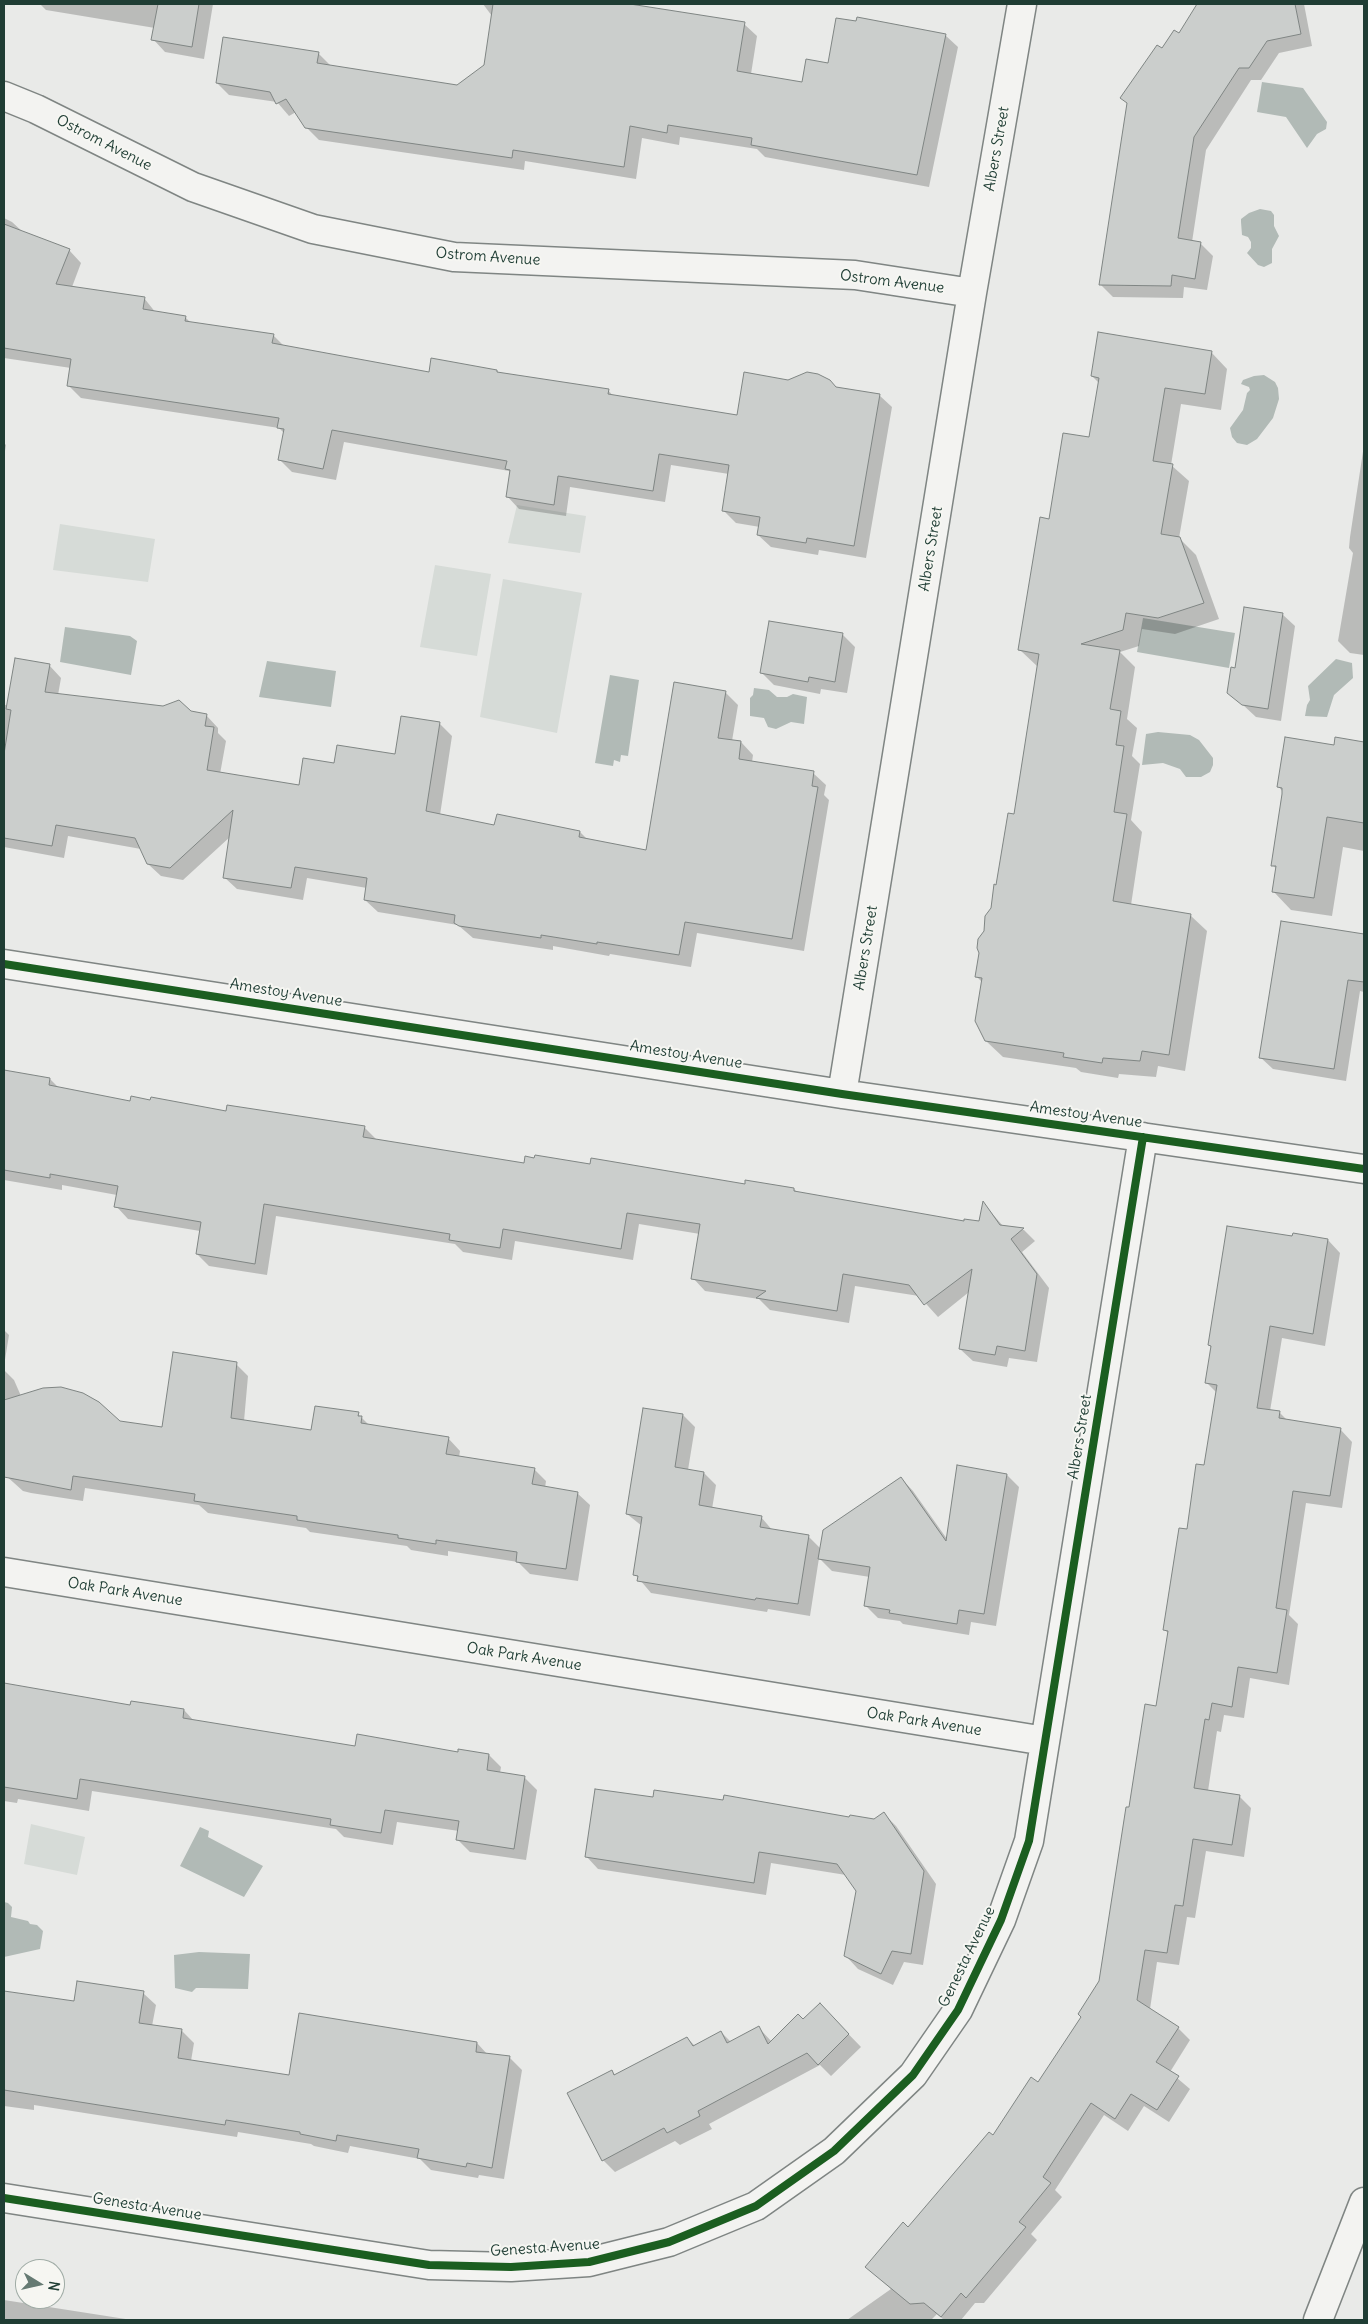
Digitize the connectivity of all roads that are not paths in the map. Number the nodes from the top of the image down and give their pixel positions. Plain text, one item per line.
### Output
1 (1022, 4) edge
2 (4, 96) edge
3 (972, 293) junction
4 (4, 964) edge
5 (842, 1094) junction
6 (1143, 1137) junction
7 (1364, 1169) edge
8 (4, 1572) edge
9 (1045, 1741) junction
10 (4, 2198) edge
11 (1364, 2202) edge
12 (1318, 2320) edge

1 - 3 main road, Albers Street
2 - 3 main road, Ostrom Avenue
3 - 5 main road, Albers Street
4 - 5 main road, Amestoy Avenue
5 - 6 main road, Amestoy Avenue
6 - 7 main road, Amestoy Avenue
6 - 9 main road, Albers Street
8 - 9 main road, Oak Park Avenue
9 - 10 main road, Genesta Avenue
11 - 12 main road

